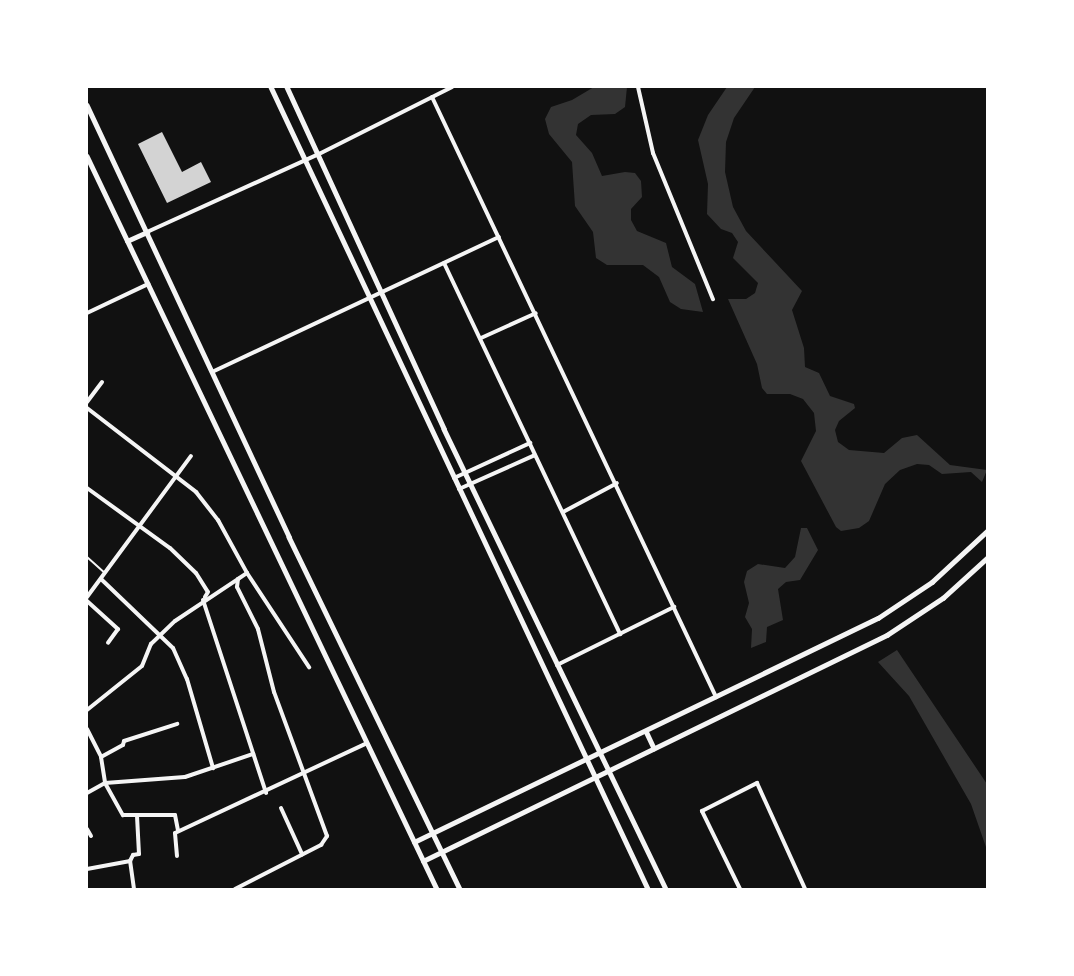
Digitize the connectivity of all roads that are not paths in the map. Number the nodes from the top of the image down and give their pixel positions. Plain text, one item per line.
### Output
1 (271, 87) edge
2 (287, 87) edge
3 (452, 87) edge
4 (638, 87) edge
5 (432, 97) junction
6 (87, 105) edge
7 (319, 154) junction
8 (87, 156) edge
9 (305, 160) junction
10 (147, 232) junction
11 (499, 237) junction
12 (127, 241) junction
13 (444, 263) junction
14 (148, 284) junction
15 (380, 292) junction
16 (369, 297) junction
17 (713, 299) dead end
18 (87, 313) edge
19 (536, 313) junction
20 (481, 338) junction
21 (212, 372) junction
22 (102, 382) dead end
23 (87, 402) edge
24 (87, 408) edge
25 (530, 443) junction
26 (536, 455) junction
27 (191, 456) dead end
28 (465, 473) junction
29 (178, 478) junction
30 (453, 478) junction
31 (617, 483) junction
32 (470, 484) junction
33 (87, 488) edge
34 (459, 489) junction
35 (562, 512) junction
36 (138, 527) junction
37 (987, 531) edge
38 (87, 557) edge
39 (987, 558) edge
40 (105, 573) junction
41 (246, 573) junction
42 (101, 579) junction
43 (238, 579) junction
44 (87, 599) edge
45 (203, 600) junction
46 (674, 607) junction
47 (620, 634) junction
48 (161, 636) junction
49 (108, 642) dead end
50 (558, 665) junction
51 (309, 667) dead end
52 (716, 698) junction
53 (87, 710) edge
54 (177, 724) dead end
55 (87, 729) edge
56 (646, 731) junction
57 (367, 743) junction
58 (654, 748) junction
59 (602, 753) junction
60 (253, 754) junction
61 (100, 757) junction
62 (587, 759) junction
63 (213, 768) junction
64 (610, 770) junction
65 (305, 774) junction
66 (596, 777) junction
67 (105, 783) junction
68 (87, 793) edge
69 (267, 793) junction
70 (281, 808) dead end
71 (137, 815) junction
72 (87, 829) edge
73 (178, 831) junction
74 (434, 833) junction
75 (91, 836) dead end
76 (414, 842) junction
77 (442, 852) junction
78 (302, 854) junction
79 (177, 856) dead end
80 (130, 861) junction
81 (423, 861) junction
82 (87, 869) edge
83 (134, 889) edge
84 (235, 889) edge
85 (436, 889) edge
86 (460, 889) edge
87 (648, 889) edge
88 (666, 889) edge
89 (740, 889) edge
90 (805, 889) edge

1 - 9 street
2 - 7 street
3 - 5 street
4 - 17 street
5 - 7 street
5 - 11 street
6 - 10 street
7 - 9 street
7 - 15 street
8 - 12 street
9 - 10 street
9 - 16 street
10 - 12 street
10 - 21 street
11 - 13 street
11 - 19 street
12 - 14 street
13 - 15 street
13 - 20 street
14 - 18 street
14 - 57 street
15 - 16 street
15 - 28 street
16 - 21 street
16 - 30 street
19 - 20 street
19 - 31 street
20 - 25 street
21 - 74 street
22 - 23 street
24 - 29 street
25 - 26 street
25 - 28 street
26 - 32 street
26 - 35 street
27 - 29 street
28 - 30 street
28 - 32 street
29 - 36 street
29 - 41 street
30 - 34 street
31 - 35 street
31 - 46 street
32 - 34 street
32 - 50 street
33 - 36 street
34 - 62 street
35 - 47 street
36 - 40 street
36 - 45 street
37 - 52 street
38 - 40 lane
39 - 58 street
40 - 42 street
41 - 43 street
41 - 51 street
42 - 44 street
42 - 48 street
43 - 45 street
43 - 65 street
44 - 49 street
45 - 48 street
45 - 60 street
46 - 47 street
46 - 52 street
47 - 50 street
48 - 53 street
48 - 63 street
50 - 59 street
52 - 56 street
54 - 61 street
55 - 61 street
56 - 58 street
56 - 59 street
57 - 65 street
57 - 76 street
58 - 64 street
59 - 62 street
59 - 64 street
60 - 63 street
60 - 69 street
61 - 67 street
62 - 66 street
62 - 74 street
63 - 67 street
64 - 66 street
64 - 88 street
65 - 69 street
65 - 78 street
66 - 77 street
66 - 87 street
67 - 68 street
67 - 71 street
69 - 73 street
70 - 78 street
71 - 73 street
71 - 80 street
72 - 75 street
73 - 79 street
74 - 76 street
74 - 77 street
76 - 81 street
77 - 81 street
77 - 86 street
78 - 84 street
80 - 82 street
80 - 83 street
81 - 85 street
89 - 90 street

